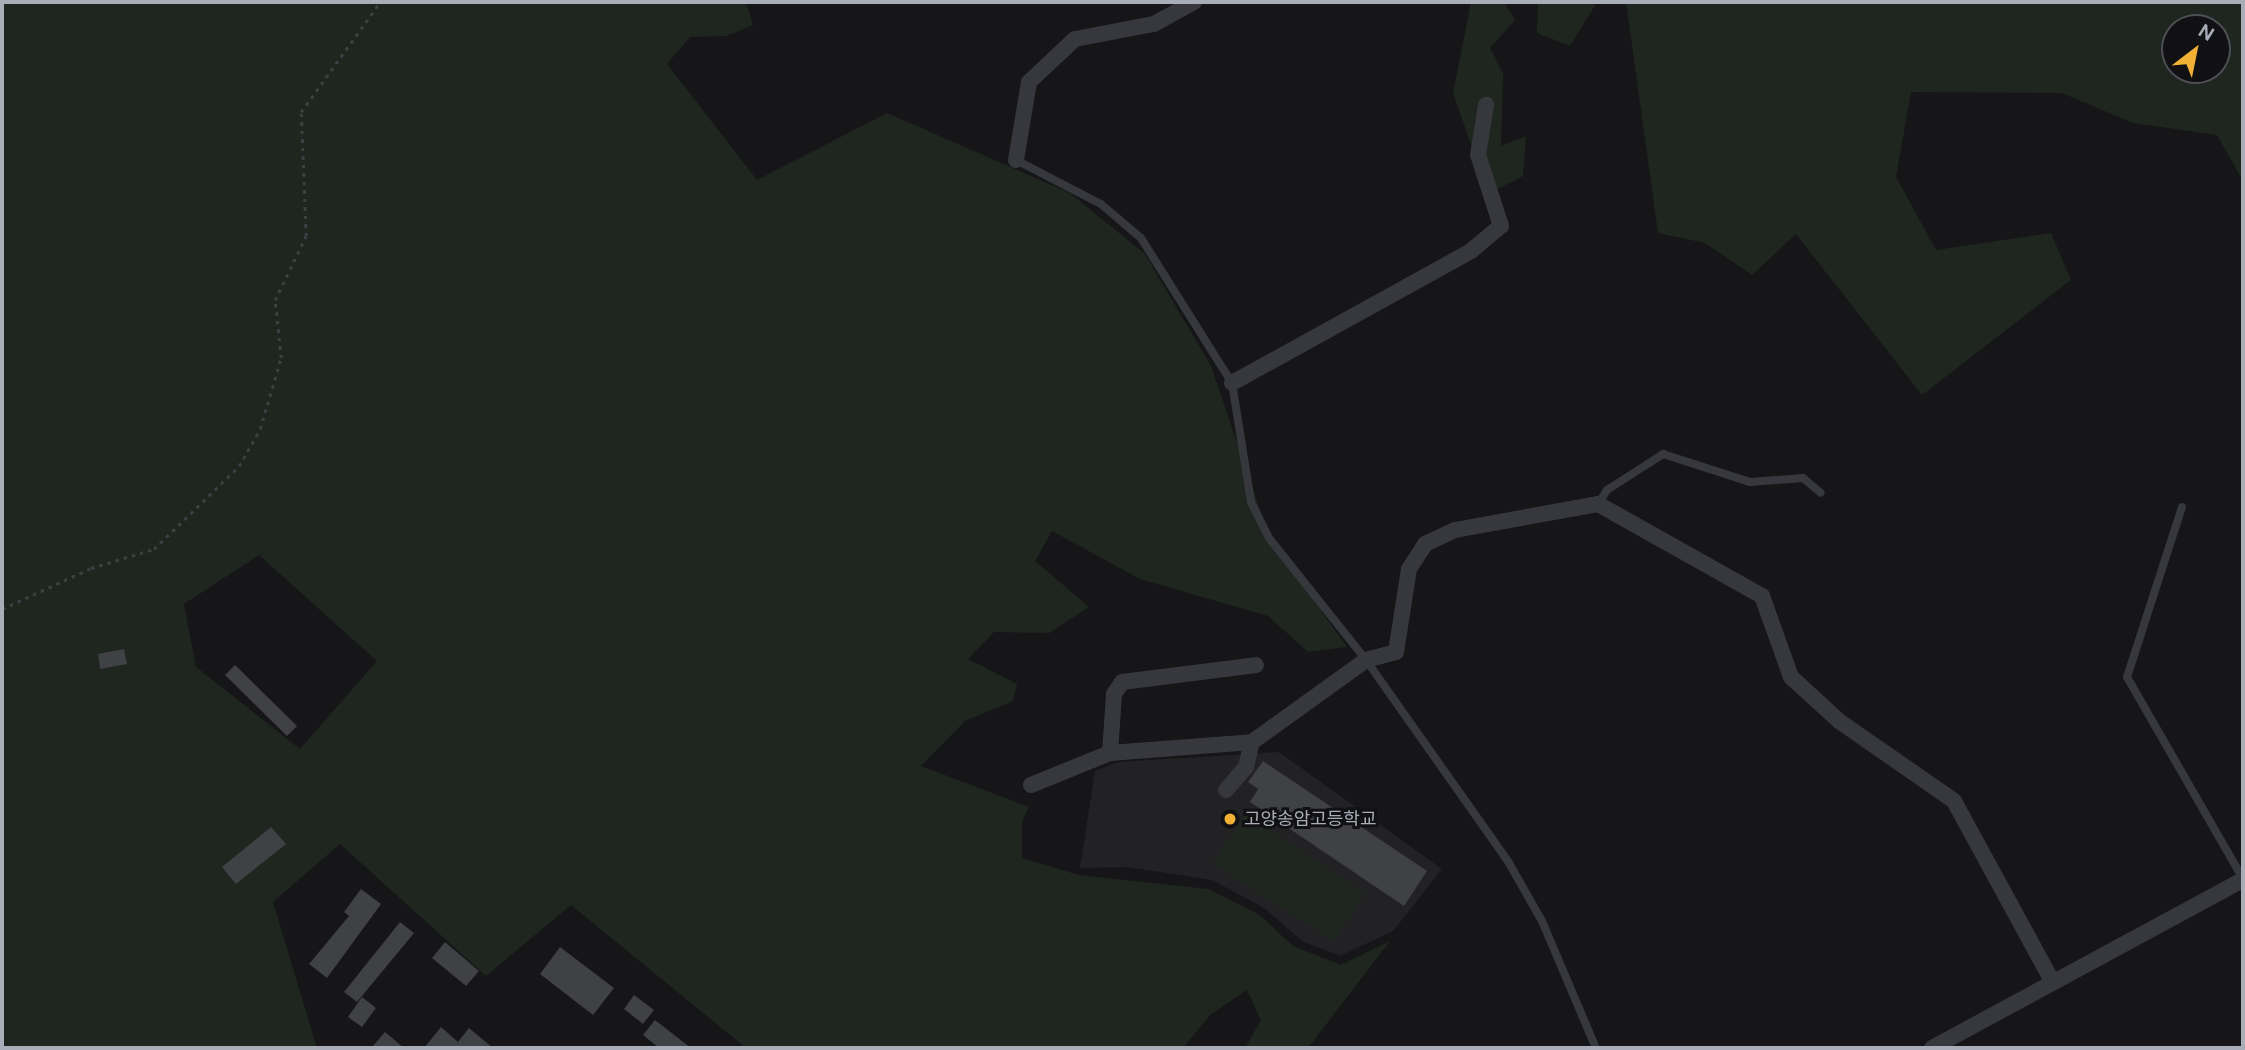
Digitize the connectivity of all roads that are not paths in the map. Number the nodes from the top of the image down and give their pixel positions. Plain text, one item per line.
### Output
1 (1194, 2) edge
2 (1486, 104) dead end
3 (1016, 160) joint
4 (1233, 383) junction
5 (1821, 493) dead end
6 (1598, 504) junction
7 (2182, 506) dead end
8 (1366, 660) junction
9 (1256, 666) dead end
10 (1252, 742) junction
11 (1110, 752) junction
12 (1031, 785) dead end
13 (1226, 790) dead end
14 (2243, 879) edge
15 (2052, 981) junction
16 (1595, 1048) edge
17 (1932, 1048) edge

1 - 3 street
2 - 4 street
3 - 4 lane
4 - 8 lane
5 - 6 lane
6 - 8 street
6 - 15 street
7 - 14 lane
8 - 10 street
8 - 16 lane
9 - 11 street
10 - 11 street
10 - 13 street
11 - 12 street
14 - 15 street
15 - 17 street

